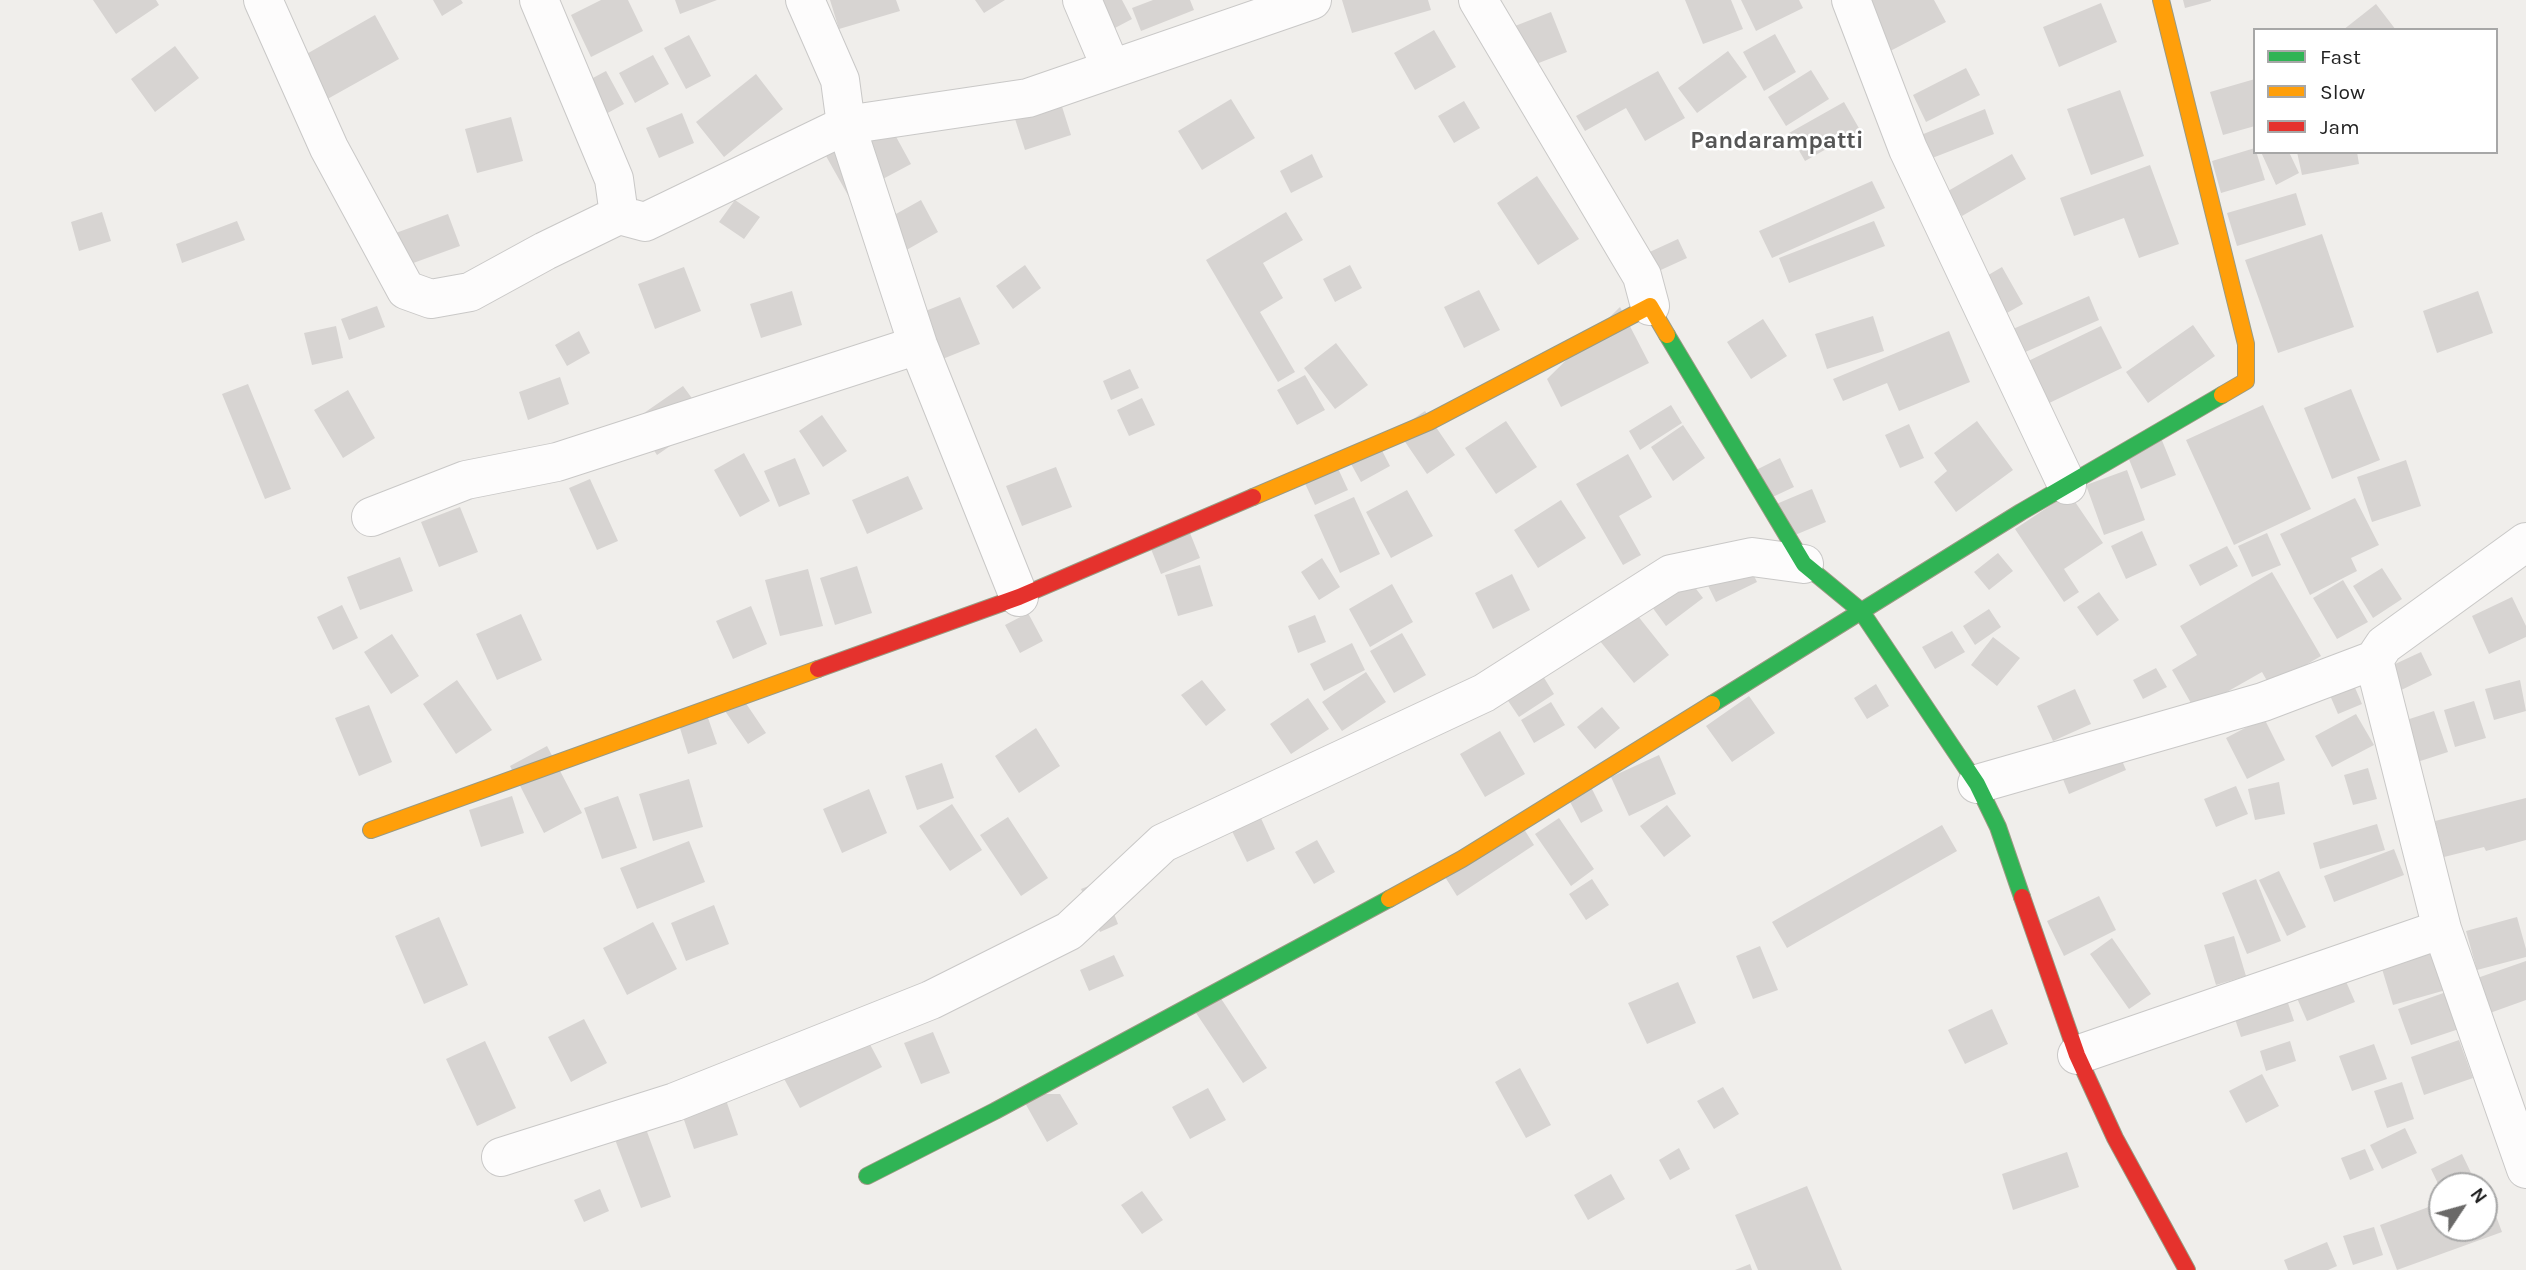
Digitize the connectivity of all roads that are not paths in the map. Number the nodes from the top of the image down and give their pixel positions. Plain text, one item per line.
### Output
1 (263, 0) edge
2 (539, 0) edge
3 (805, 0) edge
4 (1082, 0) edge
5 (1312, 0) edge
6 (1478, 0) edge
7 (1851, 0) edge
8 (2161, 0) edge
9 (1111, 68) junction
10 (846, 125) junction
11 (619, 215) junction
12 (1650, 306) junction
13 (918, 345) junction
14 (2067, 485) junction
15 (371, 517) dead end
16 (2526, 542) edge
17 (1804, 564) junction
18 (1019, 597) junction
19 (1861, 611) junction
20 (2374, 660) junction
21 (1977, 784) junction
22 (371, 830) dead end
23 (2442, 929) junction
24 (2077, 1055) junction
25 (501, 1157) dead end
26 (2526, 1169) edge
27 (867, 1176) dead end
28 (2187, 1270) edge

1 - 11 street
2 - 11 street
3 - 10 street
4 - 9 street
5 - 9 street
6 - 12 street
7 - 14 street
8 - 14 street
9 - 10 street
10 - 11 street
10 - 13 street
12 - 17 street
12 - 18 street
13 - 15 street
13 - 18 street
14 - 19 street
16 - 20 street
17 - 19 street
17 - 25 street
18 - 22 street
19 - 21 street
19 - 27 street
20 - 21 street
20 - 23 street
21 - 24 street
23 - 24 street
23 - 26 street
24 - 28 street

